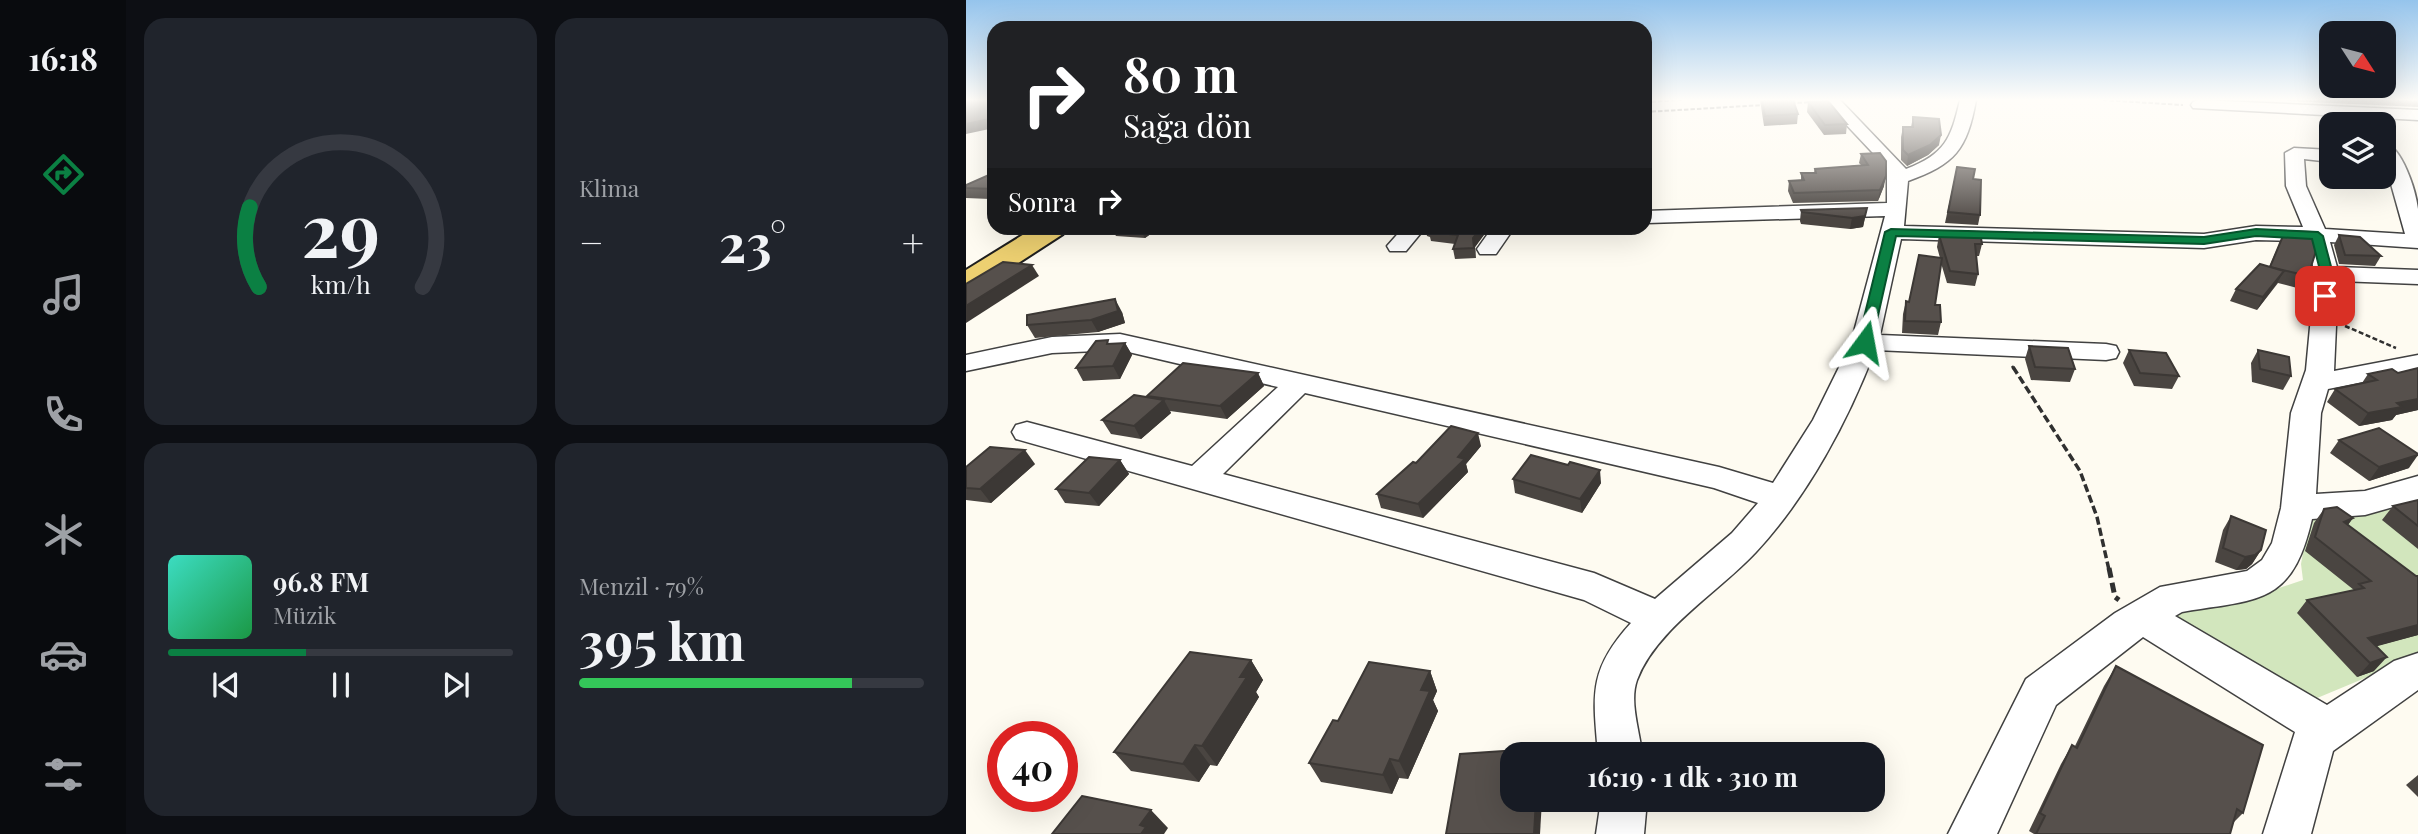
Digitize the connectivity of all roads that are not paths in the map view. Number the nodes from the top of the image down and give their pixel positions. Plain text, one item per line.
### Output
1 (1865, 139) edge
2 (1958, 139) edge
3 (2319, 155) edge
4 (1899, 178) junction
5 (2396, 181) edge
6 (1652, 217) edge
7 (1893, 221) junction
8 (1042, 235) edge
9 (1407, 235) edge
10 (1498, 235) edge
11 (2318, 236) junction
12 (2418, 241) edge
13 (1398, 246) dead end
14 (1488, 249) dead end
15 (2327, 274) junction
16 (2418, 277) edge
17 (966, 283) edge
18 (1865, 342) junction
19 (2106, 352) dead end
20 (2412, 358) edge
21 (966, 363) edge
22 (1300, 382) junction
23 (2316, 383) junction
24 (1027, 432) dead end
25 (1198, 480) junction
26 (2418, 488) edge
27 (1780, 498) junction
28 (2298, 508) junction
29 (2143, 617) junction
30 (1659, 618) junction
31 (2415, 676) edge
32 (2328, 729) junction
33 (1619, 742) edge
34 (1623, 812) edge
35 (1620, 834) edge
36 (1972, 834) edge
37 (2287, 834) edge

1 - 4 street
2 - 4 street
3 - 11 street
4 - 7 street
5 - 12 street
6 - 7 street
7 - 11 street
7 - 18 street
8 - 17 main road
9 - 13 street
10 - 14 street
11 - 12 street
11 - 15 street
15 - 16 street
15 - 23 street
18 - 19 street
18 - 27 street
20 - 23 street
21 - 22 street
22 - 25 street
22 - 27 street
23 - 28 street
24 - 25 street
25 - 30 street
26 - 28 street
27 - 30 street
28 - 29 street
29 - 32 street
29 - 36 street
30 - 33 street
31 - 32 street
32 - 37 street
34 - 35 street

